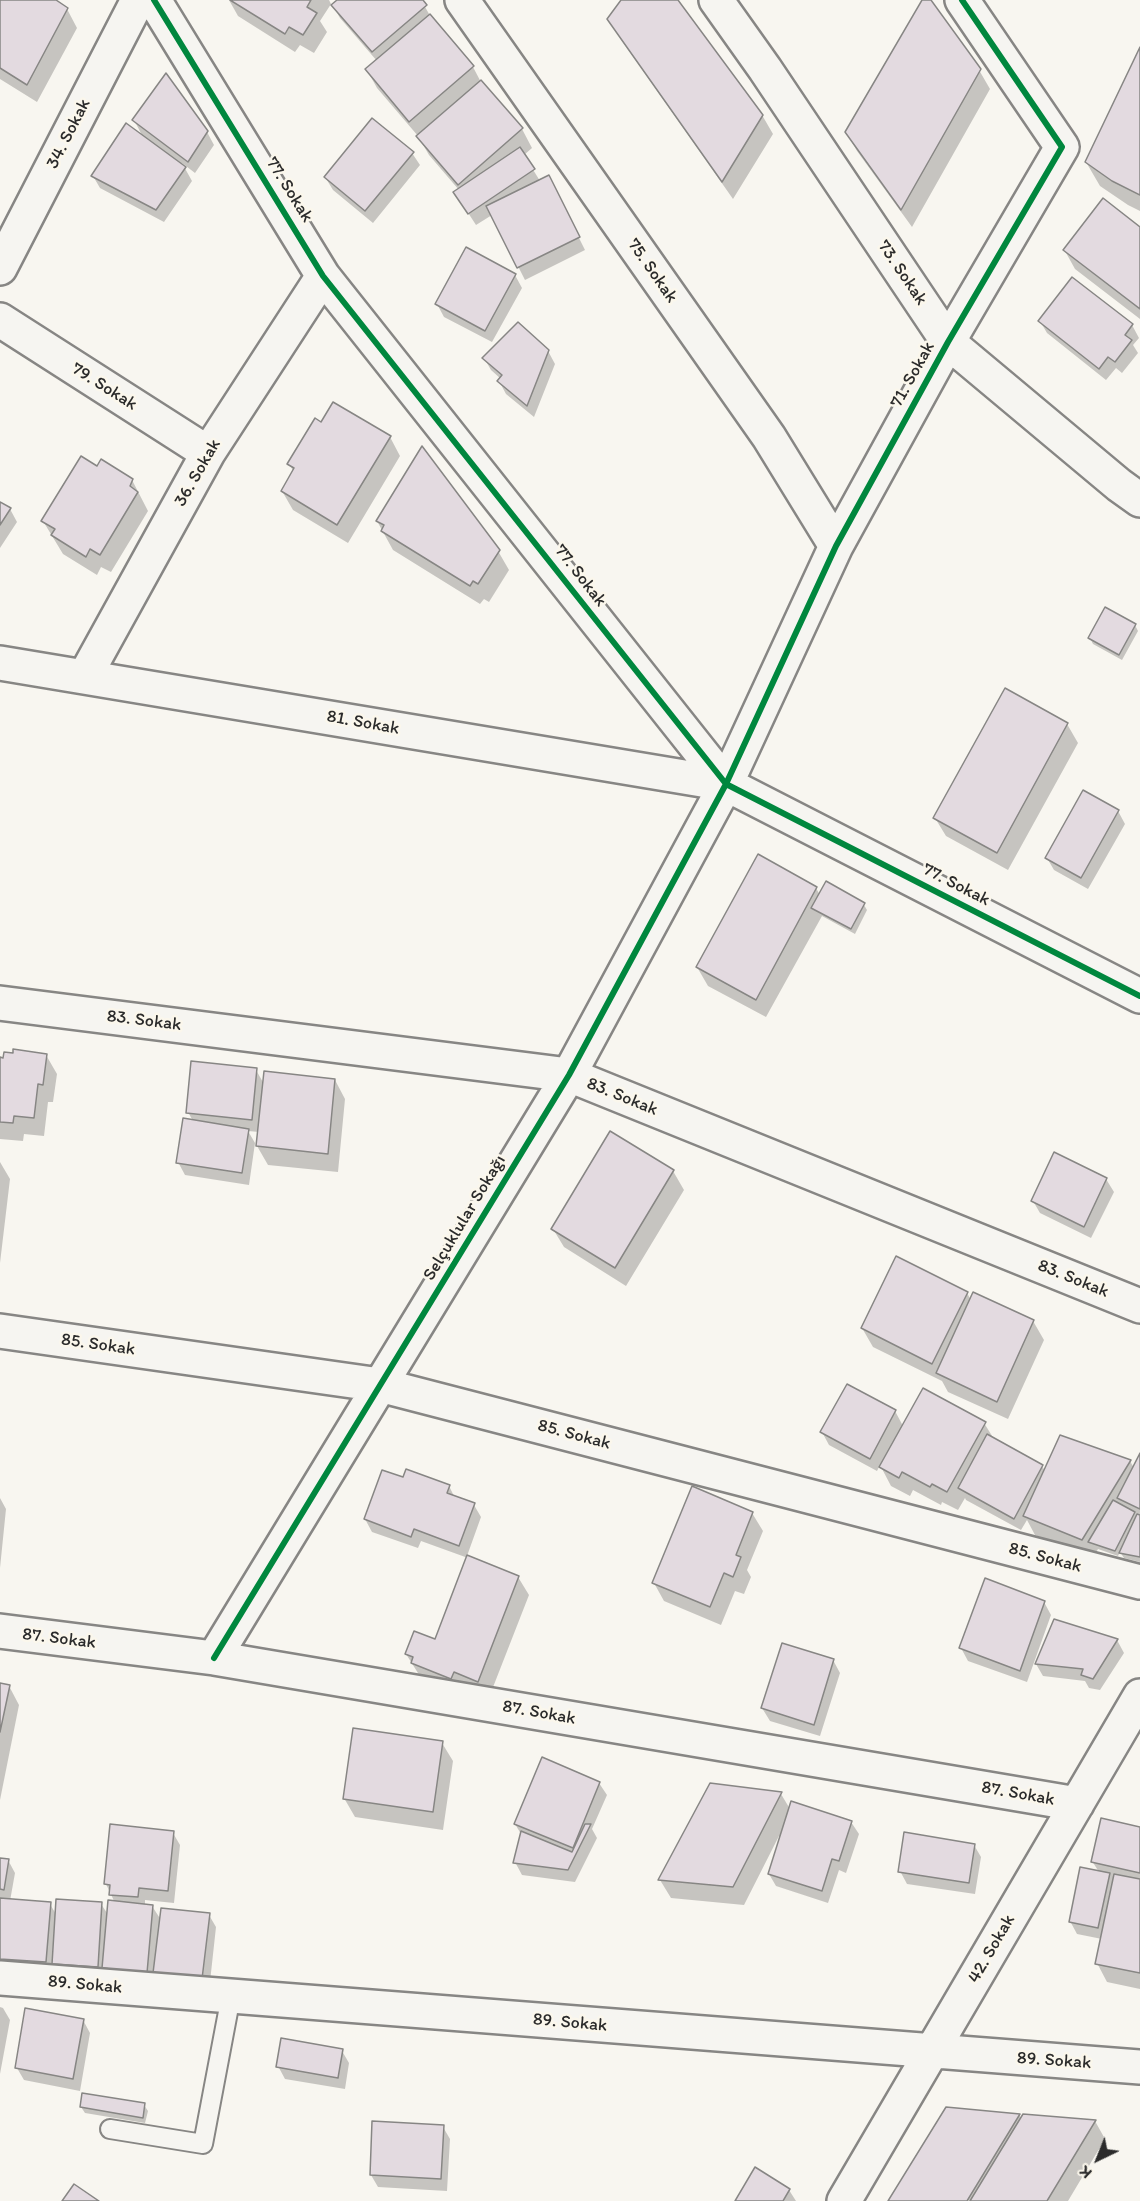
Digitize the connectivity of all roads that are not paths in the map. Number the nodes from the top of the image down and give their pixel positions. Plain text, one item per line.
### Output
1 (138, 0) edge
2 (154, 0) edge
3 (462, 0) edge
4 (716, 0) edge
5 (962, 0) edge
6 (0, 268) edge
7 (323, 276) junction
8 (0, 320) edge
9 (948, 342) junction
10 (208, 453) junction
11 (1140, 500) edge
12 (836, 546) junction
13 (0, 663) edge
14 (85, 676) junction
15 (726, 784) junction
16 (1140, 996) edge
17 (0, 1003) edge
18 (569, 1075) junction
19 (1140, 1306) edge
20 (0, 1331) edge
21 (380, 1385) junction
22 (1140, 1582) edge
23 (0, 1632) edge
24 (214, 1658) junction
25 (1140, 1696) edge
26 (1077, 1804) junction
27 (0, 1978) edge
28 (231, 1996) junction
29 (932, 2052) junction
30 (1140, 2067) edge
31 (110, 2129) dead end
32 (844, 2201) edge

1 - 6 street, 34. Sokak
2 - 7 street, 77. Sokak
3 - 12 street, 75. Sokak
4 - 9 street, 73. Sokak
5 - 9 street, 71. Sokak
7 - 10 street, 36. Sokak
7 - 15 street, 77. Sokak
8 - 10 street, 79. Sokak
9 - 11 street, 73. Sokak
9 - 12 street, 71. Sokak
10 - 14 street, 36. Sokak
12 - 15 street, 71. Sokak
13 - 14 street, 81. Sokak
14 - 15 street, 81. Sokak
15 - 16 street, 77. Sokak
15 - 18 street, Selçuklular Sokağı
17 - 18 street, 83. Sokak
18 - 19 street, 83. Sokak
18 - 21 street, Selçuklular Sokağı
20 - 21 street, 85. Sokak
21 - 22 street, 85. Sokak
21 - 24 street, Selçuklular Sokağı
23 - 24 street, 87. Sokak
24 - 26 street, 87. Sokak
25 - 26 street, 42. Sokak
26 - 29 street, 42. Sokak
27 - 28 street, 89. Sokak
28 - 29 street, 89. Sokak
28 - 31 lane
29 - 30 street, 89. Sokak
29 - 32 street, 42. Sokak

